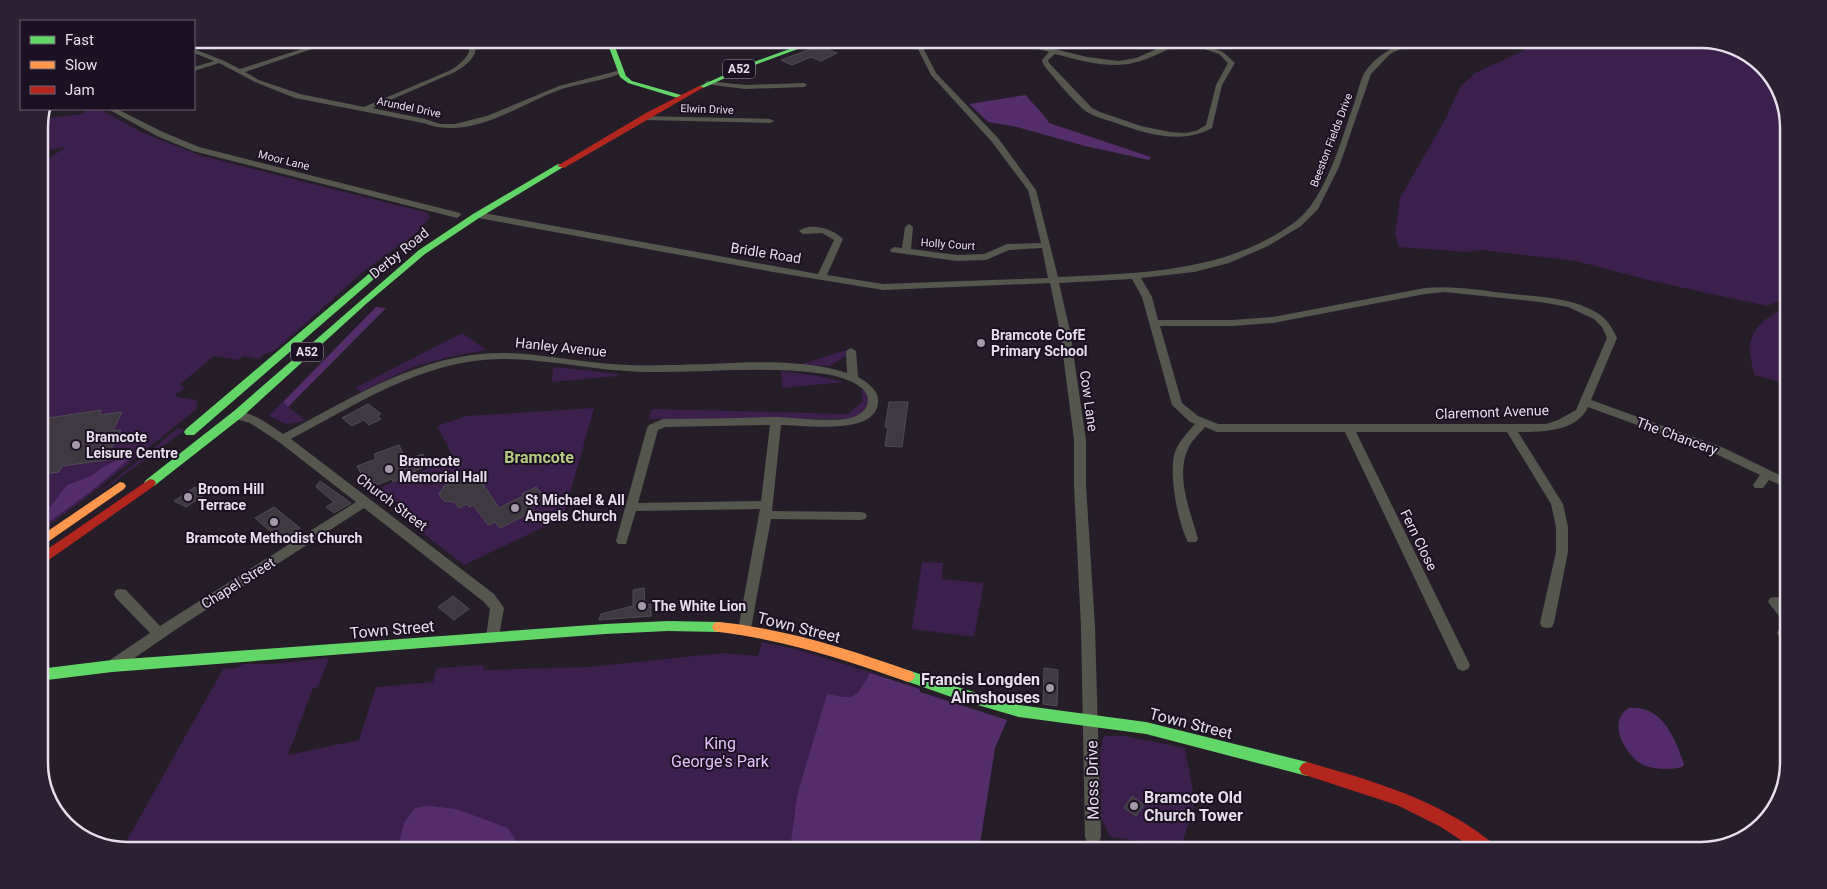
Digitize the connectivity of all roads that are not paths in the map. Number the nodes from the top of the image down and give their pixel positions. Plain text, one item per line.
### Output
1 (311, 48) edge
2 (472, 48) edge
3 (612, 48) edge
4 (778, 48) edge
5 (795, 48) edge
6 (920, 48) edge
7 (1046, 48) edge
8 (1164, 48) edge
9 (1208, 48) edge
10 (1399, 48) edge
11 (1055, 50) junction
12 (195, 52) edge
13 (220, 61) junction
14 (195, 70) edge
15 (238, 72) junction
16 (621, 72) junction
17 (707, 83) junction
18 (804, 85) dead end
19 (673, 96) junction
20 (364, 109) junction
21 (114, 110) edge
22 (643, 118) junction
23 (770, 122) dead end
24 (458, 215) junction
25 (478, 215) junction
26 (442, 225) dead end
27 (909, 226) dead end
28 (803, 231) dead end
29 (1046, 245) junction
30 (406, 248) dead end
31 (894, 250) dead end
32 (906, 252) junction
33 (822, 276) junction
34 (1135, 276) junction
35 (1053, 279) junction
36 (1155, 323) junction
37 (850, 351) dead end
38 (854, 378) junction
39 (1586, 402) junction
40 (236, 415) junction
41 (776, 421) junction
42 (1202, 423) junction
43 (1348, 428) junction
44 (1510, 429) junction
45 (181, 439) dead end
46 (283, 439) junction
47 (1767, 473) junction
48 (128, 480) dead end
49 (1780, 480) edge
50 (1759, 485) dead end
51 (365, 502) junction
52 (631, 507) junction
53 (766, 510) junction
54 (861, 516) dead end
55 (48, 538) edge
56 (1192, 539) dead end
57 (622, 541) dead end
58 (48, 556) edge
59 (121, 594) dead end
60 (1775, 602) dead end
61 (1780, 607) edge
62 (1547, 623) dead end
63 (745, 630) junction
64 (159, 633) junction
65 (493, 637) junction
66 (1463, 665) dead end
67 (112, 666) junction
68 (48, 674) edge
69 (1091, 722) junction
70 (1093, 837) dead end
71 (1480, 842) edge

1 - 15 street
2 - 20 street
3 - 16 main road
4 - 19 main road, Derby Road / A52
5 - 17 main road, Derby Road / A52
6 - 29 street, Cow Lane
7 - 11 street
8 - 11 street
9 - 11 street
10 - 34 street, Beeston Fields Drive
12 - 13 street, Arundel Drive
13 - 14 street
13 - 15 street, Arundel Drive
15 - 20 street, Arundel Drive
16 - 19 main road
16 - 20 street, Arundel Drive
17 - 18 street
17 - 19 main road, Derby Road / A52
19 - 22 main road, Derby Road / A52
19 - 24 main road, Derby Road / A52
21 - 24 street, Moor Lane
22 - 23 street, Elwin Drive
22 - 25 main road, Derby Road / A52
24 - 26 main road, Derby Road / A52
25 - 33 street, Bridle Road
25 - 40 main road, Derby Road / A52
27 - 32 street, Holly Court
28 - 33 street
29 - 32 street, Holly Court
29 - 35 street, Cow Lane
30 - 45 main road, Derby Road / A52
31 - 32 street, Holly Court
33 - 35 street, Bridle Road
34 - 35 street, Beeston Fields Drive
34 - 36 street, Claremont Avenue
35 - 69 street, Cow Lane
36 - 39 street, Claremont Avenue
36 - 42 street, Claremont Avenue
37 - 38 street
38 - 41 street
38 - 46 street, Hanley Avenue
39 - 44 street, Claremont Avenue
39 - 47 street, The Chancery
40 - 46 street, Church Street
40 - 58 main road, Derby Road / A52
41 - 52 street
41 - 53 street
42 - 43 street, Claremont Avenue
42 - 56 street
43 - 44 street, Claremont Avenue
43 - 66 street, Fern Close
44 - 62 street
46 - 51 street, Church Street
47 - 49 street, The Chancery
47 - 50 street
48 - 55 main road
51 - 64 street, Chapel Street
51 - 65 street, Church Street
52 - 53 street
52 - 57 street
53 - 54 street
53 - 63 street
59 - 64 street
60 - 61 street
63 - 65 main road, Town Street
63 - 69 main road, Town Street
64 - 67 street, Chapel Street
65 - 67 main road, Town Street
67 - 68 main road, Town Street
69 - 70 street, Moss Drive
69 - 71 main road, Town Street

